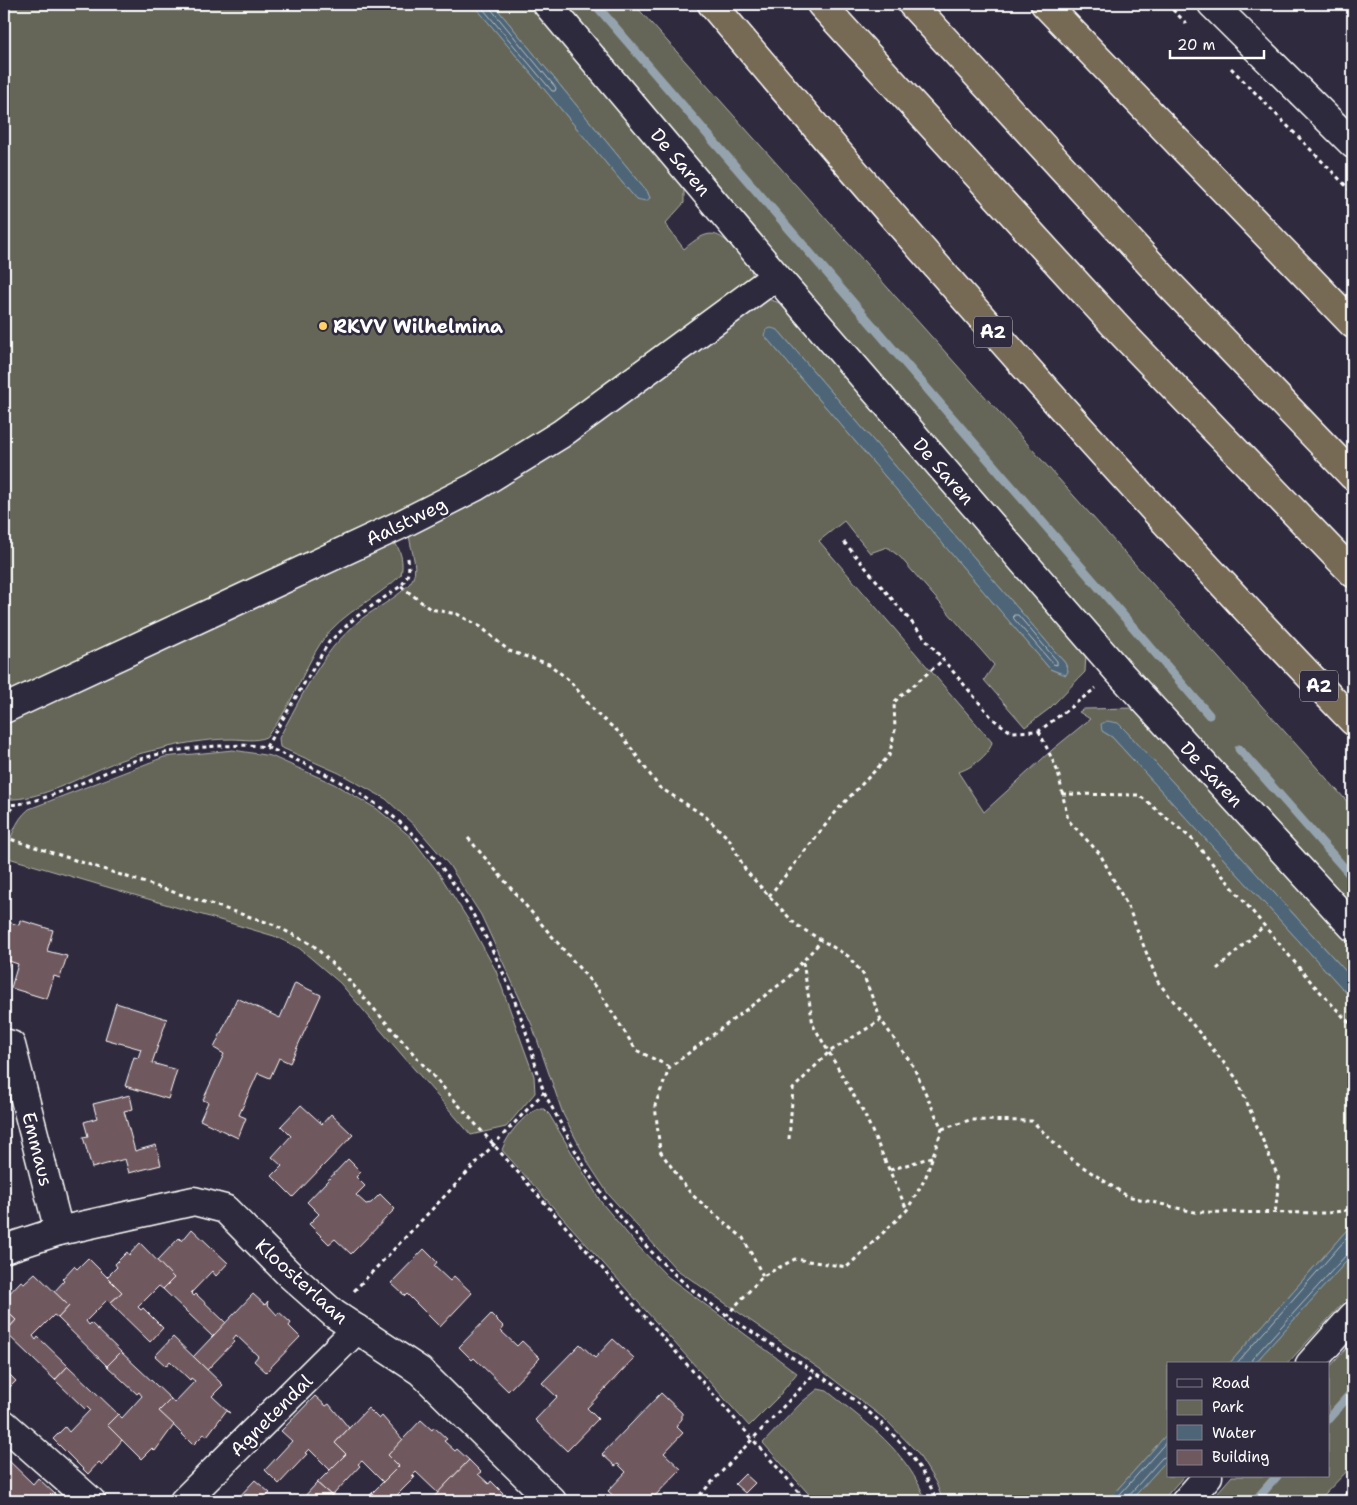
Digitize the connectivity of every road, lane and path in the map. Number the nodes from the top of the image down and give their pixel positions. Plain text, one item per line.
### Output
1 (547, 4) edge
2 (712, 4) edge
3 (822, 4) edge
4 (912, 4) edge
5 (1045, 4) edge
6 (1167, 4) edge
7 (1212, 4) edge
8 (1195, 32) dead end
9 (1229, 67) dead end
10 (1353, 144) edge
11 (1353, 193) edge
12 (776, 276) junction
13 (1353, 324) edge
14 (1353, 476) edge
15 (400, 525) junction
16 (844, 542) dead end
17 (1353, 573) edge
18 (401, 586) junction
19 (943, 660) junction
20 (1117, 670) junction
21 (4, 710) edge
22 (1353, 721) edge
23 (1039, 731) junction
24 (266, 747) junction
25 (1062, 794) junction
26 (4, 804) edge
27 (12, 806) junction
28 (4, 836) edge
29 (468, 838) dead end
30 (769, 896) junction
31 (1264, 926) junction
32 (1353, 927) edge
33 (820, 941) junction
34 (802, 962) junction
35 (1217, 969) dead end
36 (881, 1020) junction
37 (1353, 1027) edge
38 (4, 1043) edge
39 (829, 1052) junction
40 (670, 1067) junction
41 (544, 1092) junction
42 (942, 1129) junction
43 (789, 1139) dead end
44 (495, 1145) junction
45 (933, 1156) junction
46 (890, 1170) junction
47 (1353, 1203) edge
48 (907, 1210) junction
49 (1275, 1214) junction
50 (59, 1231) junction
51 (4, 1249) edge
52 (763, 1276) junction
53 (334, 1314) junction
54 (727, 1315) junction
55 (1353, 1316) edge
56 (358, 1329) junction
57 (1312, 1362) edge
58 (815, 1373) junction
59 (4, 1424) edge
60 (751, 1439) junction
61 (1206, 1478) edge
62 (1353, 1487) edge
63 (91, 1501) edge
64 (184, 1501) edge
65 (552, 1501) edge
66 (694, 1501) edge
67 (806, 1501) edge
68 (937, 1501) edge
69 (1186, 1501) edge
70 (1340, 1501) edge

1 - 12 street, De Saren
2 - 22 highway, A2
3 - 17 highway
4 - 14 highway
5 - 13 highway
6 - 8 path
7 - 10 street
9 - 11 path
12 - 15 street, Aalstweg
12 - 20 street, De Saren
15 - 18 path
15 - 21 street, Aalstweg
16 - 19 path
18 - 24 path
18 - 30 path
19 - 23 path
19 - 30 path
20 - 23 path
20 - 32 street, De Saren
23 - 25 path
24 - 27 path
24 - 41 path
25 - 31 path
25 - 49 path
26 - 27 path
27 - 28 path
28 - 44 path
29 - 40 path
30 - 33 path
31 - 35 path
31 - 37 path
33 - 34 path
33 - 36 path
34 - 39 path
34 - 40 path
36 - 39 path
36 - 42 path
38 - 50 street, Emmaus
39 - 43 path
39 - 46 path
40 - 52 path
41 - 44 path
41 - 54 path
42 - 45 path
42 - 49 path
44 - 53 path
44 - 60 path
45 - 46 path
45 - 48 path
46 - 48 path
47 - 49 path
48 - 52 path
50 - 51 street, Kloosterlaan
50 - 53 street, Kloosterlaan
52 - 54 path
53 - 56 street, Kloosterlaan
54 - 58 path
55 - 57 street
56 - 64 street, Agnetendal
56 - 65 street, Kloosterlaan
58 - 60 path
58 - 68 path
59 - 63 street
60 - 66 path
60 - 67 path
61 - 69 street
62 - 70 path

